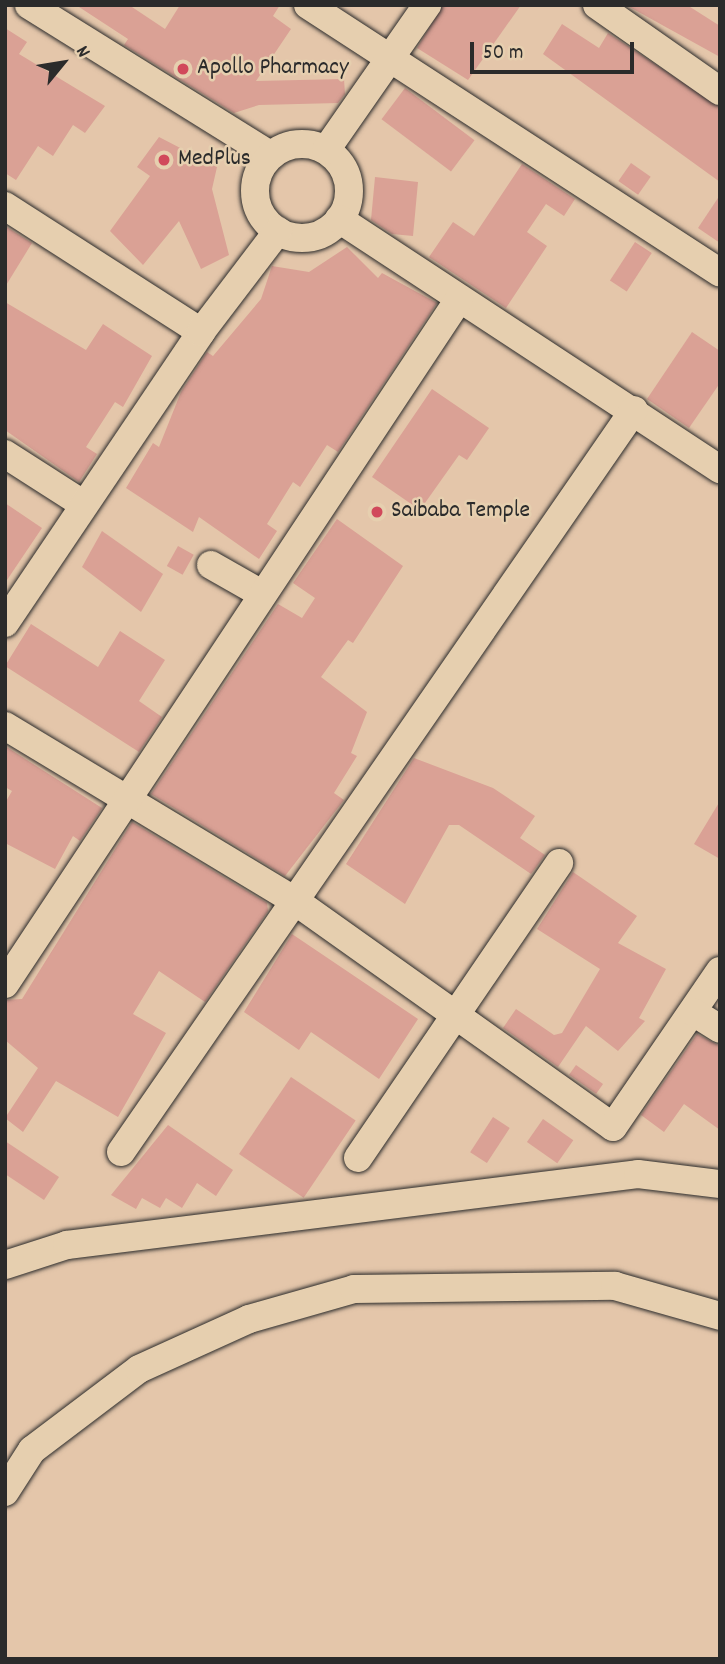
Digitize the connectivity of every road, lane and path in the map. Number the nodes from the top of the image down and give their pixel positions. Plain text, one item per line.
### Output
1 (29, 5) edge
2 (308, 5) edge
3 (427, 5) edge
4 (597, 5) edge
5 (388, 61) junction
6 (720, 91) edge
7 (326, 150) junction
8 (268, 154) junction
9 (5, 206) edge
10 (339, 219) junction
11 (278, 231) junction
12 (720, 273) edge
13 (459, 299) junction
14 (201, 332) junction
15 (634, 410) junction
16 (5, 454) edge
17 (720, 469) edge
18 (83, 503) junction
19 (211, 565) dead end
20 (262, 594) junction
21 (5, 623) edge
22 (5, 726) edge
23 (125, 798) junction
24 (559, 863) dead end
25 (295, 901) junction
26 (720, 971) edge
27 (5, 984) edge
28 (693, 1012) junction
29 (449, 1017) junction
30 (720, 1029) edge
31 (121, 1152) dead end
32 (358, 1158) dead end
33 (720, 1184) edge
34 (5, 1265) edge
35 (720, 1315) edge
36 (5, 1492) edge

1 - 8 street
2 - 5 street
3 - 5 street
4 - 6 street
5 - 7 street
5 - 12 street
7 - 8 street
7 - 10 street
8 - 11 street
9 - 14 street
10 - 11 street
10 - 13 street
11 - 14 street
13 - 15 street
13 - 20 street
14 - 18 street
15 - 17 street
15 - 25 street
16 - 18 street
18 - 21 street
19 - 20 street
20 - 23 street
22 - 23 street
23 - 25 street
23 - 27 street
24 - 29 street
25 - 29 street
25 - 31 street
26 - 28 street
28 - 29 street
28 - 30 street
29 - 32 street
33 - 34 street
35 - 36 street

